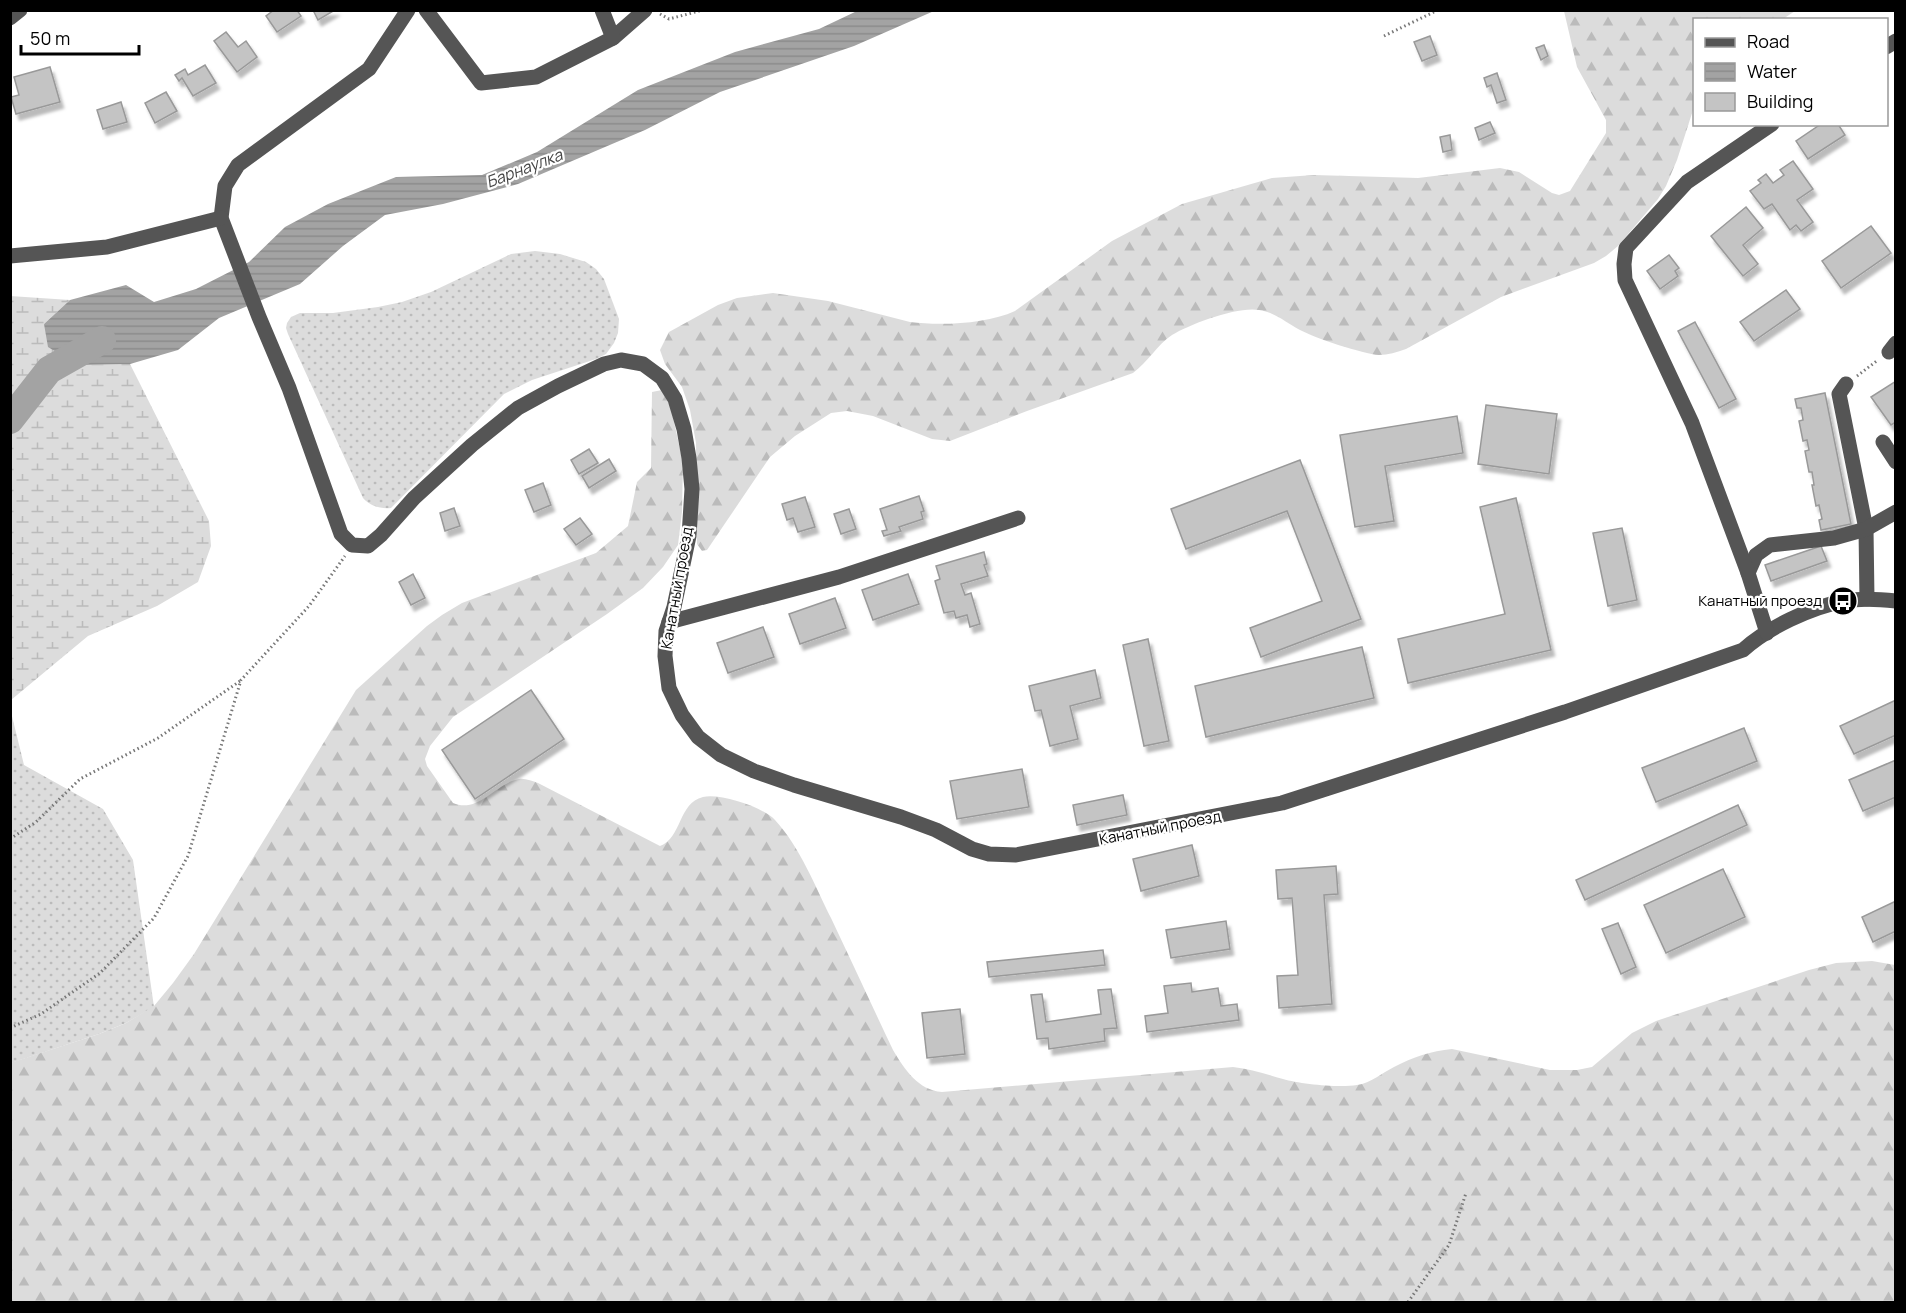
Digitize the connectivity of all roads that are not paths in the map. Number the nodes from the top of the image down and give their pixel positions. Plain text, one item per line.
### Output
1 (20, 10) edge
2 (408, 10) edge
3 (426, 10) edge
4 (602, 10) edge
5 (645, 10) edge
6 (10, 18) edge
7 (613, 39) junction
8 (1769, 126) edge
9 (221, 218) junction
10 (10, 256) edge
11 (1846, 384) road end
12 (1884, 442) dead end
13 (1896, 462) edge
14 (1896, 513) edge
15 (1018, 518) dead end
16 (1866, 529) junction
17 (1748, 573) junction
18 (1867, 599) junction
19 (1896, 601) edge
20 (669, 622) junction
21 (1767, 633) junction

1 - 6 street
2 - 9 street
3 - 7 street
4 - 7 street
5 - 7 street
8 - 17 street
9 - 10 street
9 - 20 street, Канатный проезд
11 - 16 street
12 - 13 street
14 - 16 street
15 - 20 street
16 - 17 street
16 - 18 street
17 - 21 street
18 - 19 street, Канатный проезд
18 - 21 street, Канатный проезд
20 - 21 street, Канатный проезд

